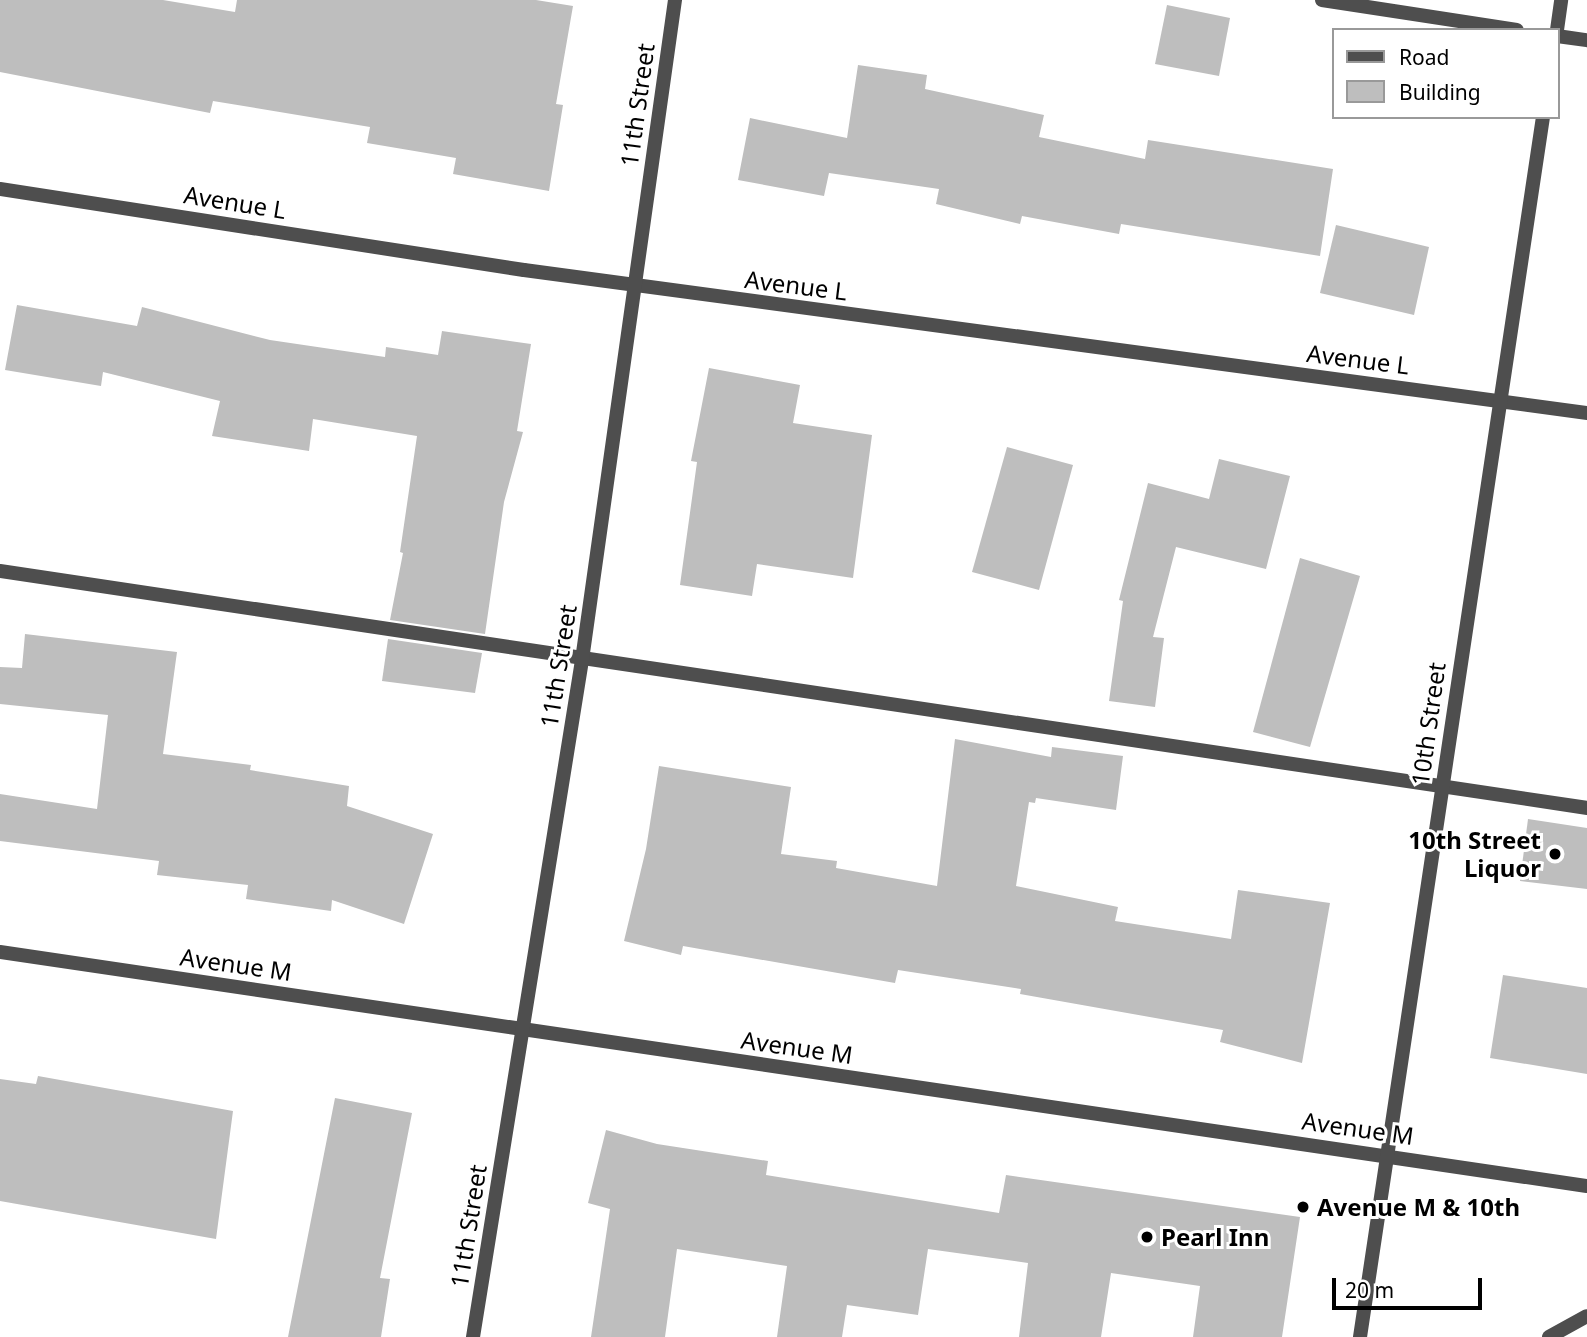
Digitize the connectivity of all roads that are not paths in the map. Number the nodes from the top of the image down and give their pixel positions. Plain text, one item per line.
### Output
1 (675, 0) edge
2 (1322, 0) edge
3 (1561, 0) edge
4 (1504, 28) edge
5 (1557, 28) edge
6 (1559, 36) edge
7 (1587, 40) edge
8 (1543, 119) edge
9 (0, 189) edge
10 (634, 286) junction
11 (1499, 400) junction
12 (1587, 413) edge
13 (0, 571) edge
14 (582, 660) junction
15 (1441, 787) junction
16 (1587, 808) edge
17 (0, 952) edge
18 (523, 1030) junction
19 (1387, 1156) junction
20 (1587, 1186) edge
21 (1587, 1316) edge
22 (473, 1337) edge
23 (1360, 1337) edge
24 (1549, 1337) edge

1 - 10 street, 11th Street
2 - 4 street
3 - 5 street
6 - 7 street
8 - 11 street, 10th Street
9 - 10 street, Avenue L
10 - 11 street, Avenue L
10 - 14 street, 11th Street
11 - 12 street, Avenue L
11 - 15 street, 10th Street
13 - 14 street
14 - 15 street
14 - 18 street, 11th Street
15 - 16 street
15 - 19 street, 10th Street
17 - 18 street, Avenue M
18 - 19 street, Avenue M
18 - 22 street, 11th Street
19 - 20 street, Avenue M
19 - 23 street, 10th Street
21 - 24 street

